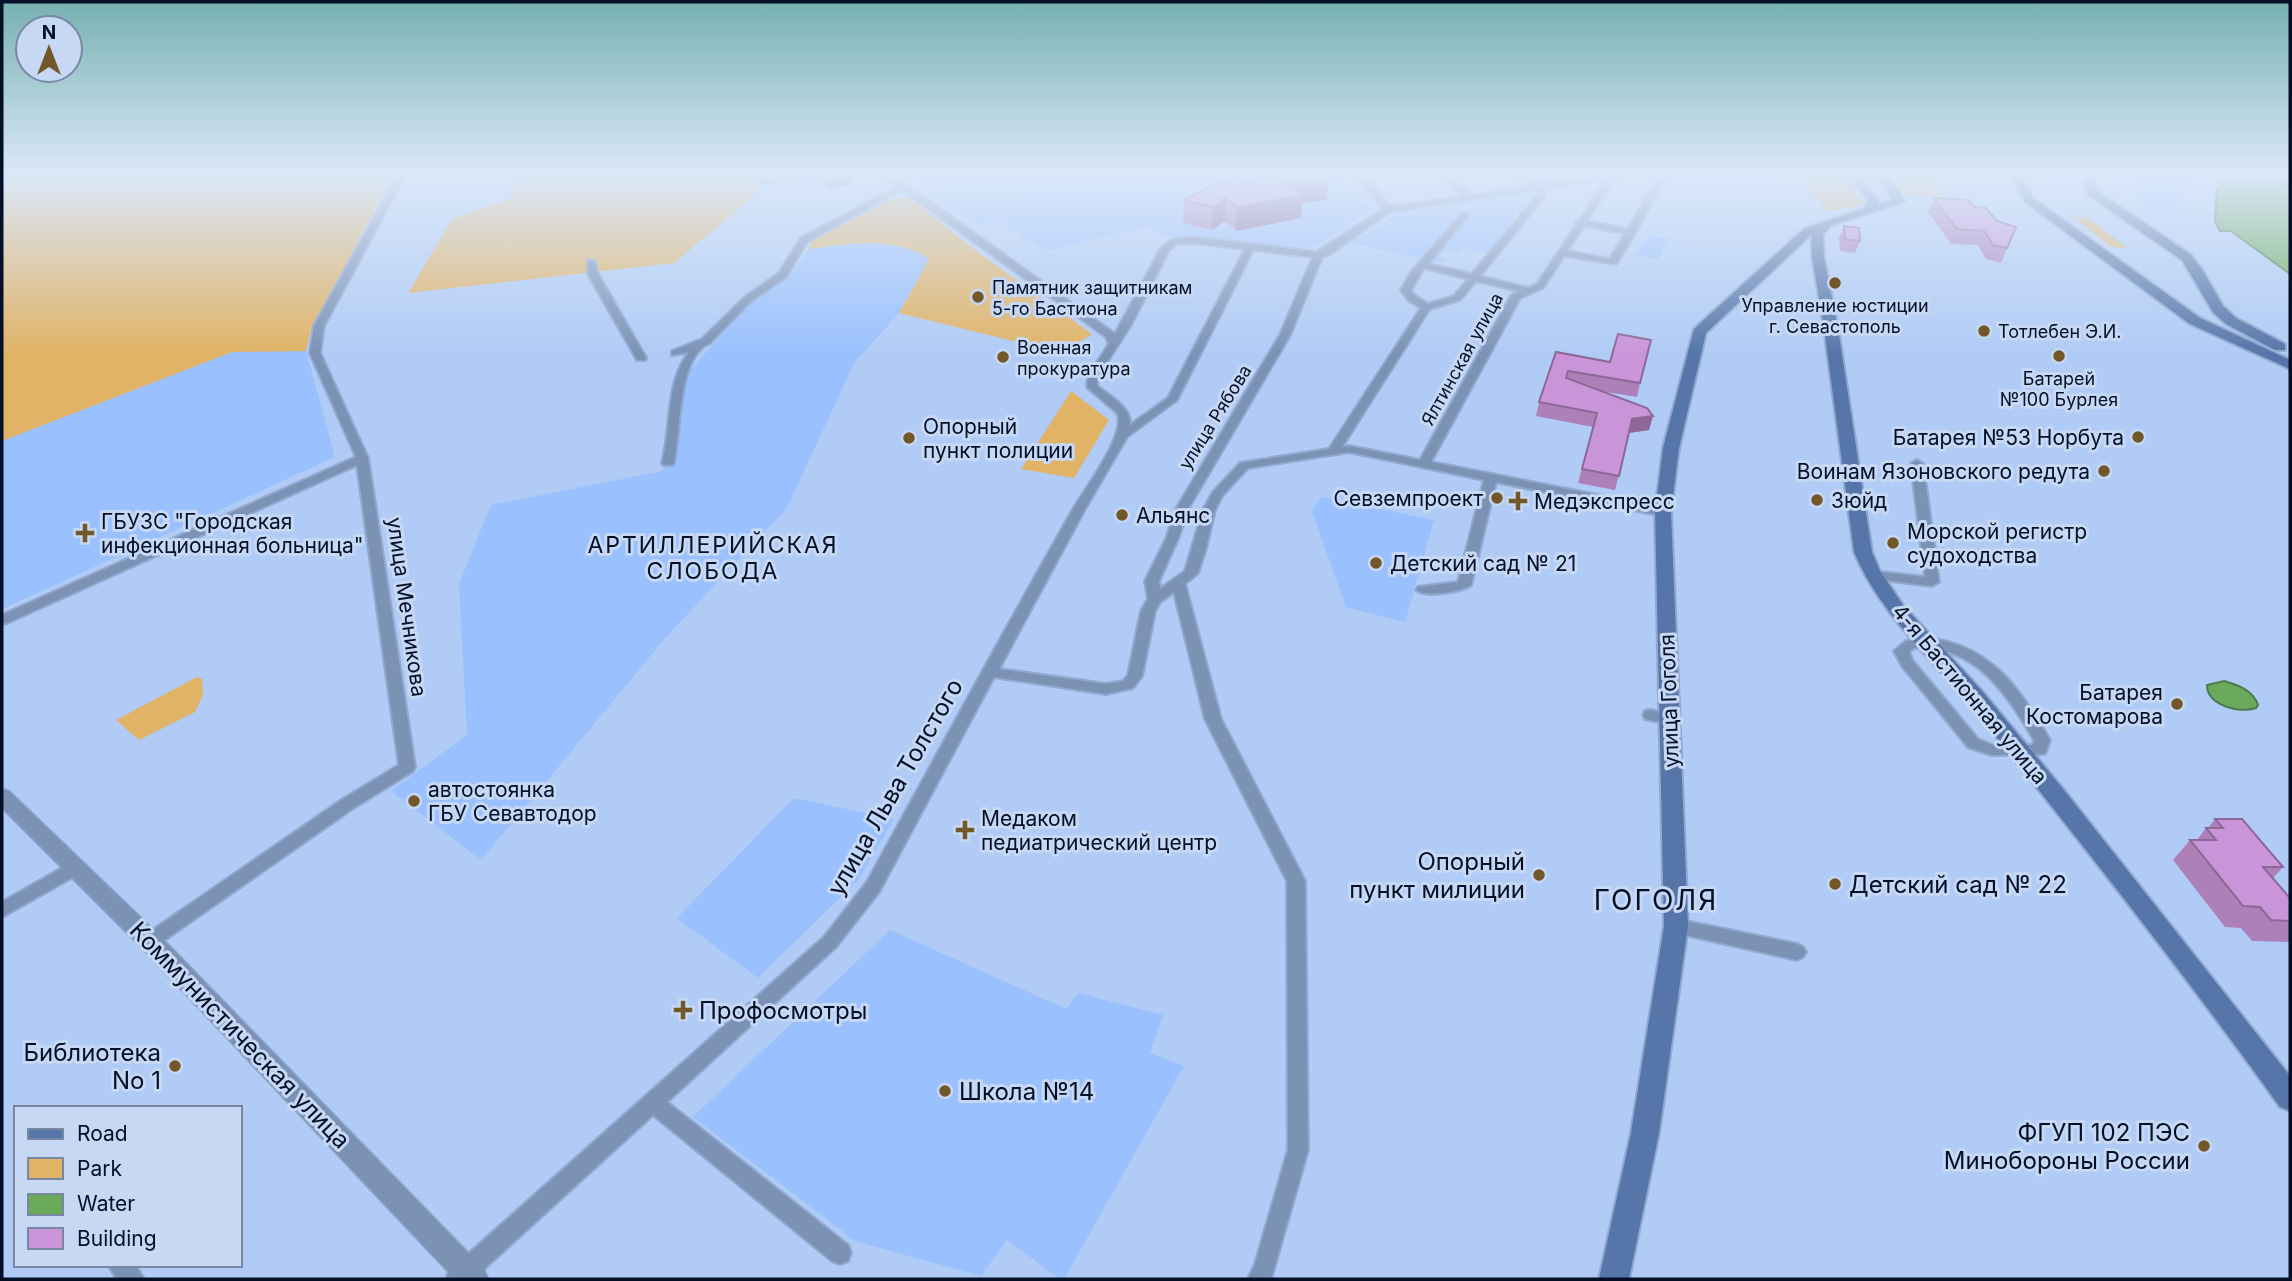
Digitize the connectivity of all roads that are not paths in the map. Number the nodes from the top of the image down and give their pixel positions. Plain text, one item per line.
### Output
1 (369, 234) edge
2 (816, 234) edge
3 (968, 234) edge
4 (1353, 234) edge
5 (1449, 234) edge
6 (1510, 234) edge
7 (1572, 234) edge
8 (1631, 234) edge
9 (1806, 234) edge
10 (1818, 234) edge
11 (2076, 234) edge
12 (2151, 234) edge
13 (1250, 247) junction
14 (1561, 253) junction
15 (1318, 255) junction
16 (591, 262) dead end
17 (1422, 265) junction
18 (1475, 277) junction
19 (1526, 290) junction
20 (1427, 307) junction
21 (1126, 325) junction
22 (1103, 329) junction
23 (1114, 344) junction
24 (697, 346) junction
25 (2290, 352) edge
26 (676, 353) dead end
27 (641, 358) dead end
28 (2290, 365) edge
29 (1123, 435) junction
30 (1334, 450) junction
31 (362, 458) junction
32 (668, 463) dead end
33 (1424, 464) junction
34 (1917, 464) dead end
35 (1491, 477) junction
36 (1663, 512) junction
37 (1872, 575) junction
38 (1178, 582) junction
39 (1423, 590) dead end
40 (1155, 599) junction
41 (2, 620) edge
42 (1928, 643) junction
43 (990, 672) junction
44 (2020, 752) junction
45 (2, 796) edge
46 (76, 867) junction
47 (2, 910) edge
48 (1676, 926) junction
49 (150, 941) junction
50 (1797, 952) dead end
51 (2290, 1098) edge
52 (652, 1102) junction
53 (840, 1253) dead end
54 (466, 1277) edge
55 (1259, 1279) edge
56 (1614, 1279) edge

1 - 31 street, улица Мечникова
2 - 24 street
3 - 22 street
4 - 15 street
5 - 17 street
6 - 18 street
7 - 14 street, Ялтинская улица
8 - 14 street
9 - 36 main road, улица Гоголя
10 - 37 main road, 4-я Бастионная улица
11 - 28 main road
12 - 25 main road
13 - 15 street
13 - 21 street
13 - 29 street
14 - 19 street, Ялтинская улица
15 - 40 street, улица Рябова
16 - 27 street
17 - 18 street
17 - 20 street
18 - 19 street
18 - 20 street
19 - 33 street, Ялтинская улица
20 - 30 street
21 - 22 street
21 - 23 street
22 - 23 street
23 - 29 street
24 - 26 street
24 - 32 street
29 - 43 street, улица Льва Толстого
30 - 33 street
30 - 38 street
31 - 41 street
31 - 49 street, улица Мечникова
33 - 35 street
34 - 37 street
35 - 36 street
35 - 39 street
36 - 48 main road, улица Гоголя
37 - 42 main road, 4-я Бастионная улица
38 - 40 street
38 - 55 street
40 - 43 street, улица Рябова
42 - 44 main road, 4-я Бастионная улица
42 - 44 street
42 - 44 street
43 - 52 street, улица Льва Толстого
44 - 51 main road, 4-я Бастионная улица
45 - 46 street, Коммунистическая улица
46 - 47 street
46 - 49 street, Коммунистическая улица
48 - 50 street
48 - 56 main road, улица Гоголя
49 - 54 street, Коммунистическая улица
52 - 53 street
52 - 54 street, улица Льва Толстого

